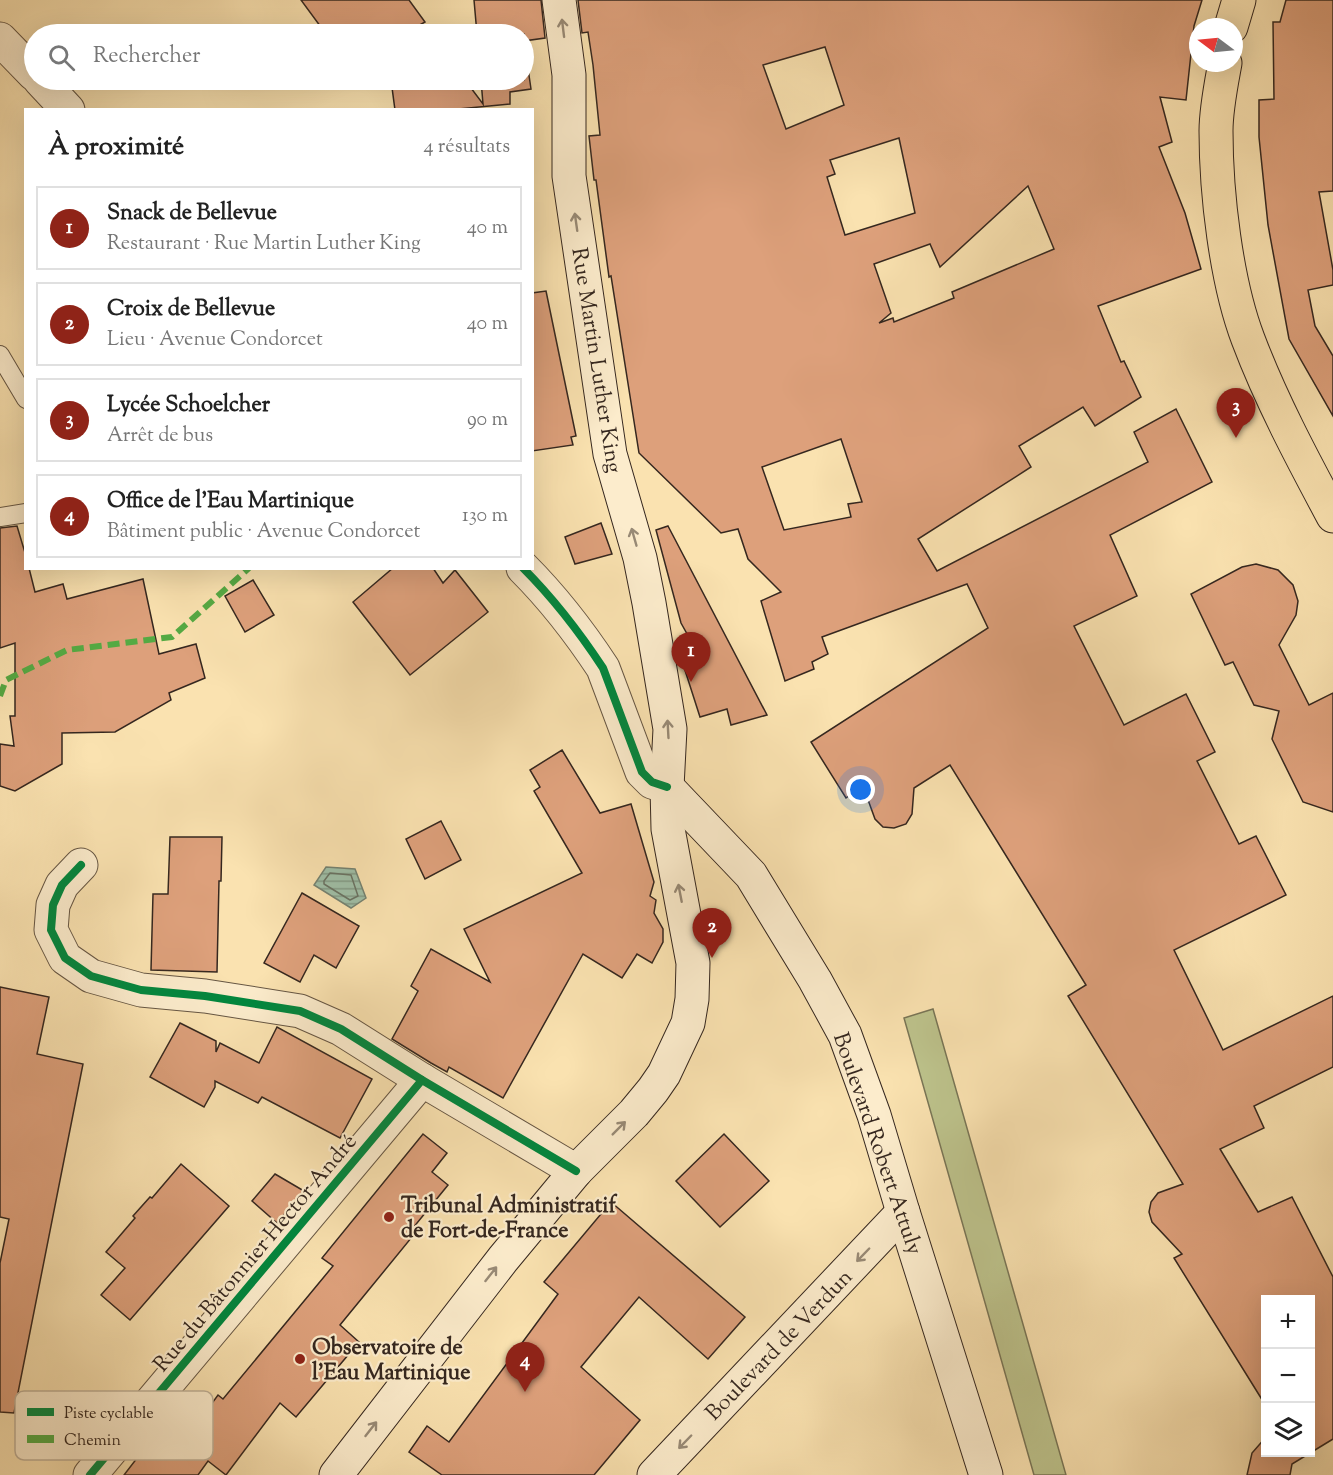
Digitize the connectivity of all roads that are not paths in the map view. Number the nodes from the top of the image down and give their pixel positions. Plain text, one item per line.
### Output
1 (559, 0) edge
2 (1239, 0) edge
3 (1234, 18) edge
4 (1, 41) edge
5 (24, 64) edge
6 (1224, 72) edge
7 (49, 90) edge
8 (66, 108) edge
9 (0, 356) edge
10 (24, 396) edge
11 (24, 513) edge
12 (1333, 516) edge
13 (0, 517) edge
14 (526, 570) edge
15 (667, 787) junction
16 (81, 865) dead end
17 (422, 1080) junction
18 (576, 1171) junction
19 (903, 1212) junction
20 (161, 1391) edge
21 (103, 1460) edge
22 (90, 1475) edge
23 (336, 1475) edge
24 (654, 1475) edge
25 (986, 1475) edge

15 -> 1 main road, Rue Martin Luther King
2 - 3 main road
4 - 5 main road
6 - 12 main road
7 - 8 main road
9 - 10 lane
11 - 13 lane
14 - 15 main road, Boulevard Robert Attuly
18 -> 15 main road, Rue Martin Luther King
15 - 19 main road, Boulevard Robert Attuly
16 - 17 main road
17 - 18 main road
17 - 20 main road, Rue du Bâtonnier Hector André
23 -> 18 main road, Rue Martin Luther King
19 -> 24 main road, Boulevard de Verdun
19 - 25 main road, Boulevard Robert Attuly
21 - 22 main road, Rue du Bâtonnier Hector André

